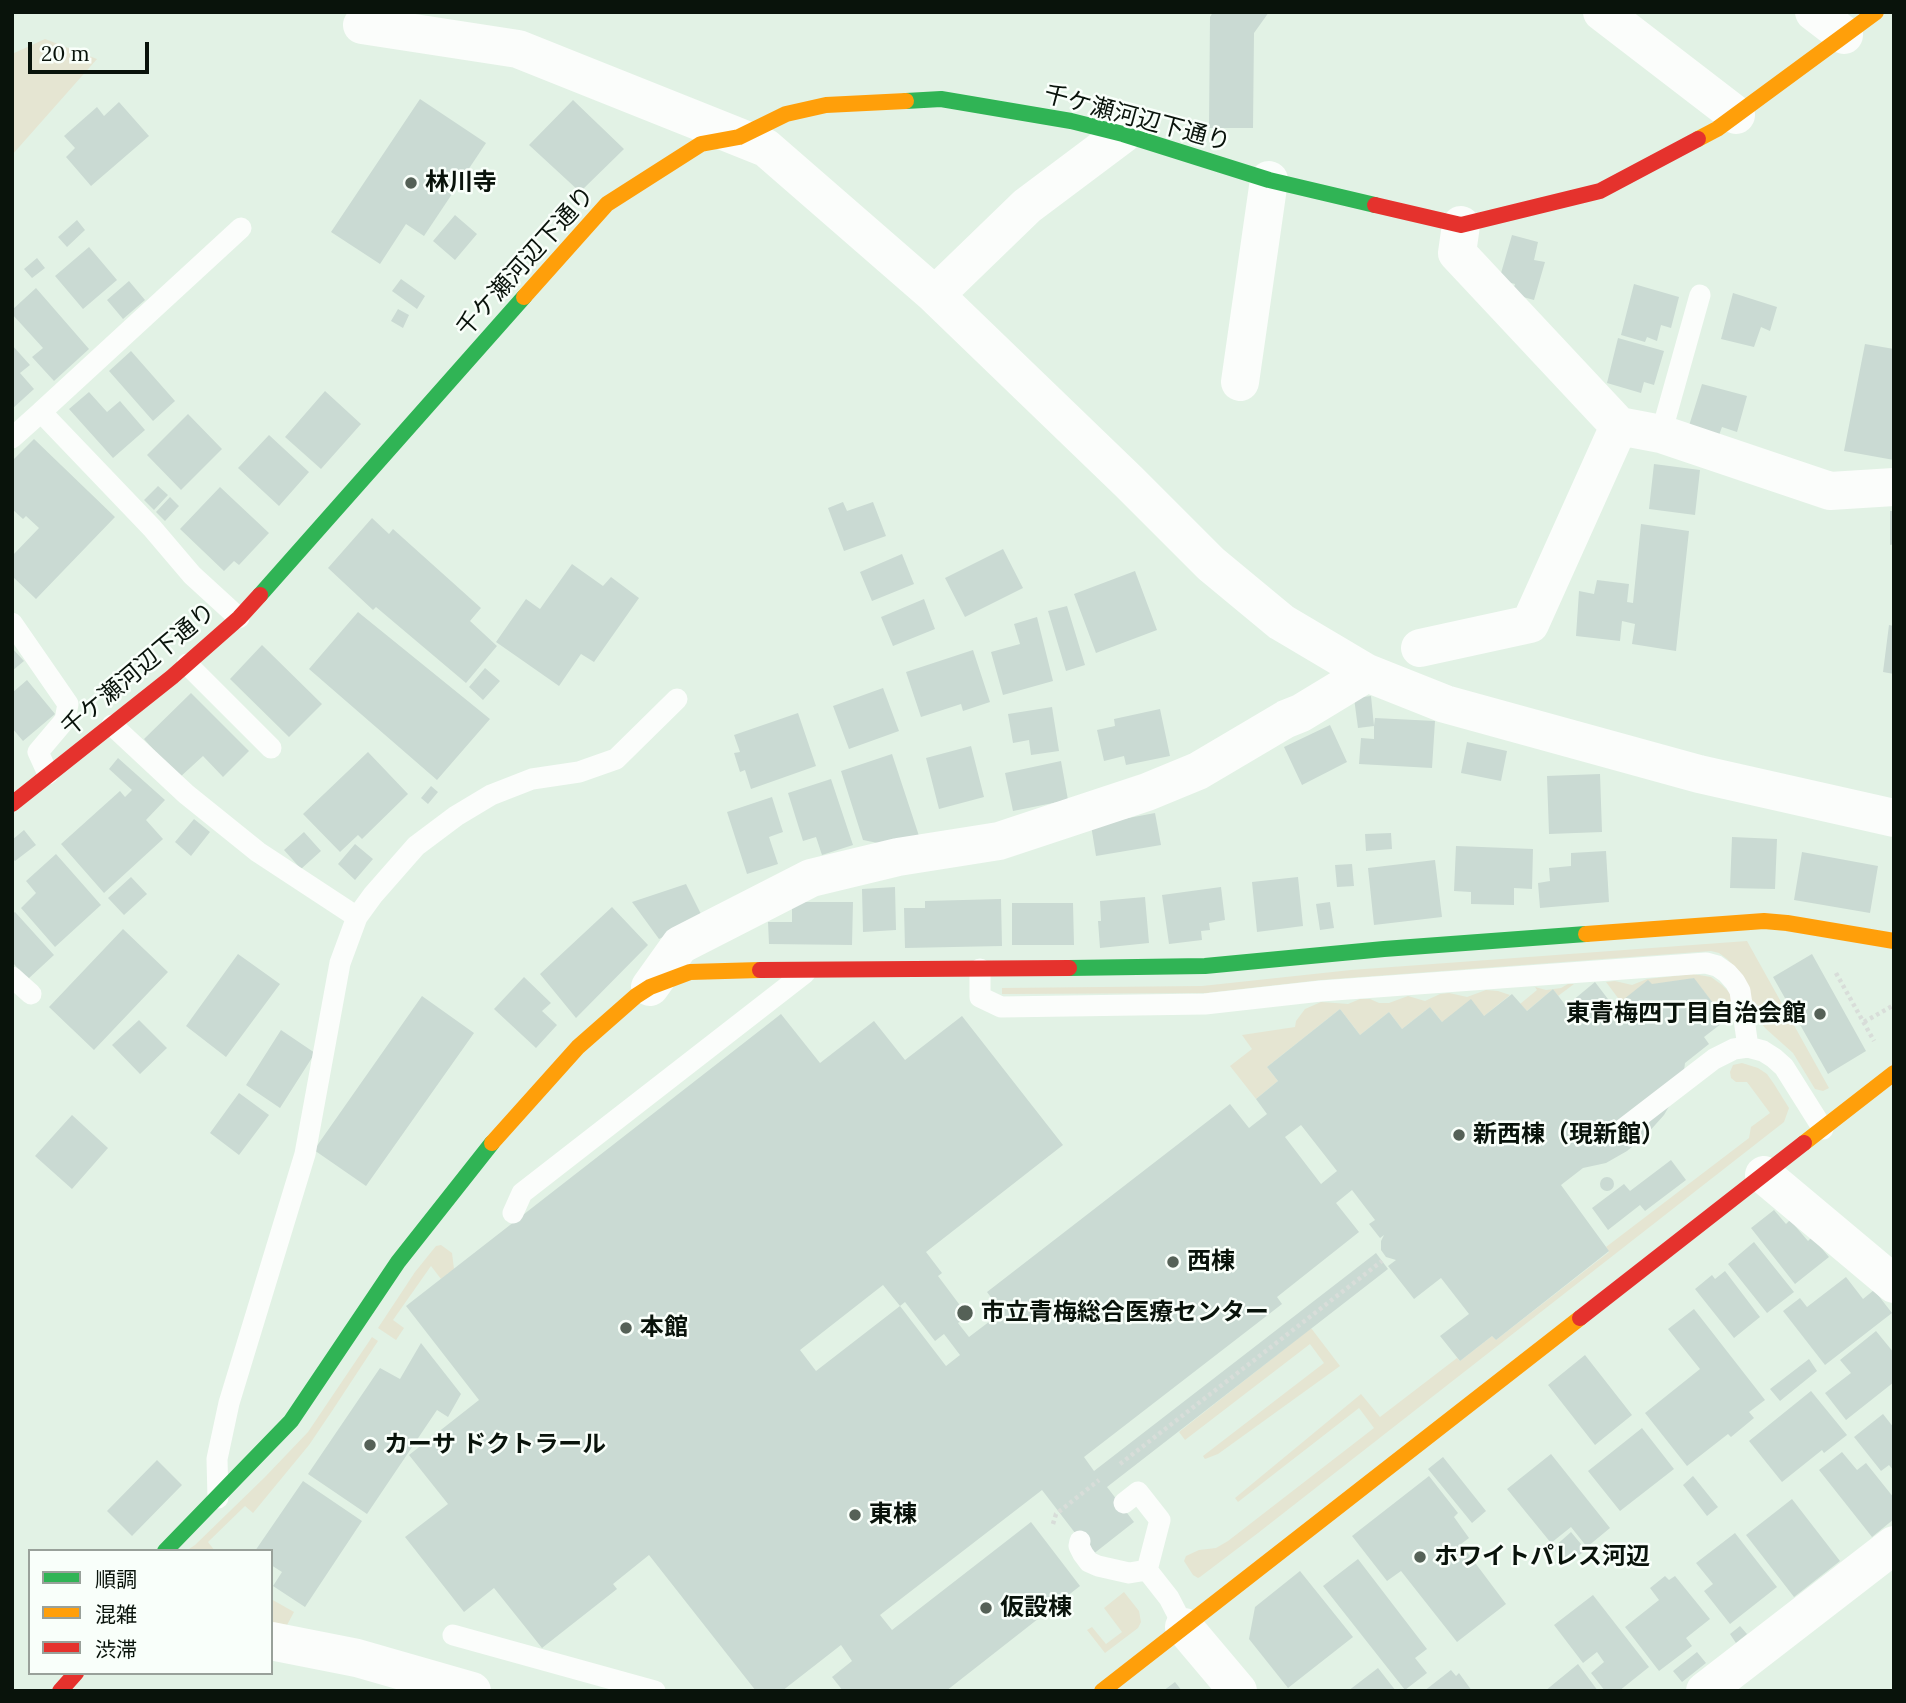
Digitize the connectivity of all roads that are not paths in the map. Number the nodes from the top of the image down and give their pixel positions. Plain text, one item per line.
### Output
1 (1602, 12) edge
2 (1814, 12) edge
3 (1876, 12) edge
4 (362, 26) dead end
5 (1844, 35) junction
6 (1736, 115) junction
7 (1123, 134) junction
8 (739, 137) junction
9 (1269, 180) junction
10 (1461, 225) junction
11 (241, 228) dead end
12 (935, 295) junction
13 (1700, 295) dead end
14 (1240, 382) dead end
15 (41, 412) junction
16 (1619, 426) junction
17 (1661, 434) junction
18 (12, 438) edge
19 (1894, 487) edge
20 (239, 618) junction
21 (12, 623) edge
22 (1420, 648) dead end
23 (187, 664) junction
24 (1367, 673) junction
25 (677, 699) dead end
26 (112, 725) junction
27 (271, 748) dead end
28 (48, 774) junction
29 (12, 804) edge
30 (1894, 818) edge
31 (357, 917) junction
32 (1894, 941) edge
33 (810, 969) junction
34 (980, 969) junction
35 (12, 977) edge
36 (650, 987) junction
37 (31, 994) dead end
38 (1748, 1047) junction
39 (1894, 1073) edge
40 (1623, 1129) dead end
41 (1822, 1129) junction
42 (1764, 1175) junction
43 (513, 1213) dead end
44 (1894, 1284) edge
45 (218, 1498) junction
46 (1124, 1503) dead end
47 (1080, 1541) dead end
48 (1894, 1545) edge
49 (167, 1549) edge
50 (1147, 1570) junction
51 (1184, 1626) junction
52 (453, 1635) dead end
53 (273, 1641) edge
54 (74, 1675) edge
55 (407, 1682) edge
56 (61, 1691) edge
57 (472, 1691) edge
58 (655, 1691) edge
59 (1102, 1691) edge
60 (1238, 1691) edge
61 (1705, 1691) edge

1 - 6 street
2 - 5 street
3 - 5 street, 千ケ瀬河辺下通り
4 - 8 street
5 - 6 street, 千ケ瀬河辺下通り
6 - 10 street, 千ケ瀬河辺下通り
7 - 8 street, 千ケ瀬河辺下通り
7 - 9 street, 千ケ瀬河辺下通り
7 - 12 street
8 - 12 street
8 - 20 street, 千ケ瀬河辺下通り
9 - 10 street, 千ケ瀬河辺下通り
9 - 14 street
10 - 16 street
11 - 15 lane
12 - 24 street
13 - 17 lane
15 - 18 lane
15 - 20 lane
16 - 17 street
16 - 22 street
17 - 19 street
20 - 23 street, 千ケ瀬河辺下通り
21 - 28 lane
23 - 26 street, 千ケ瀬河辺下通り
23 - 27 lane
24 - 30 street
24 - 36 street
25 - 31 lane
26 - 28 street, 千ケ瀬河辺下通り
26 - 31 lane
28 - 29 street, 千ケ瀬河辺下通り
31 - 45 lane
32 - 34 street
33 - 34 street
33 - 36 street
33 - 43 lane
34 - 38 lane
35 - 37 lane
36 - 45 street
38 - 40 lane
38 - 41 lane
39 - 41 street
41 - 42 street
42 - 44 street
42 - 51 street
45 - 49 street
46 - 50 lane
47 - 50 lane
48 - 61 street
50 - 51 lane
51 - 59 street
51 - 60 street
52 - 58 lane
53 - 55 street
54 - 56 street
55 - 57 street

